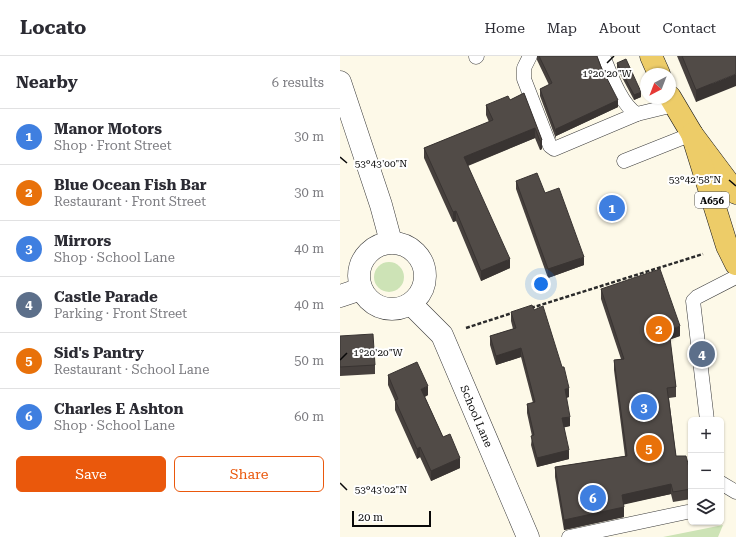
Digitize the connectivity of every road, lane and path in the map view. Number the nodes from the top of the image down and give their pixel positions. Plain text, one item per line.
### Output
1 (530, 56) edge
2 (603, 56) edge
3 (651, 56) edge
4 (656, 68) edge
5 (340, 82) edge
6 (664, 104) edge
7 (674, 104) edge
8 (637, 114) junction
9 (692, 134) junction
10 (624, 161) dead end
11 (736, 193) edge
12 (392, 242) junction
13 (731, 255) edge
14 (736, 277) edge
15 (360, 289) junction
16 (340, 296) edge
17 (411, 304) junction
18 (525, 309) edge
19 (518, 312) edge
20 (442, 335) junction
21 (707, 417) edge
22 (724, 485) edge
23 (736, 492) edge
24 (687, 512) dead end
25 (528, 537) edge
26 (569, 537) edge

1 - 8 lane
2 - 8 lane
3 - 4 main road
5 - 12 street
6 - 8 lane
7 - 9 main road, A656
9 - 10 lane
9 - 11 main road, A656
9 - 13 main road, A656
12 - 15 street
12 - 17 street
13 - 18 path
14 - 21 lane
15 - 16 street
15 - 17 street
17 - 20 street, School Lane
19 - 20 path
20 - 25 street, School Lane
22 - 23 lane
24 - 26 lane

